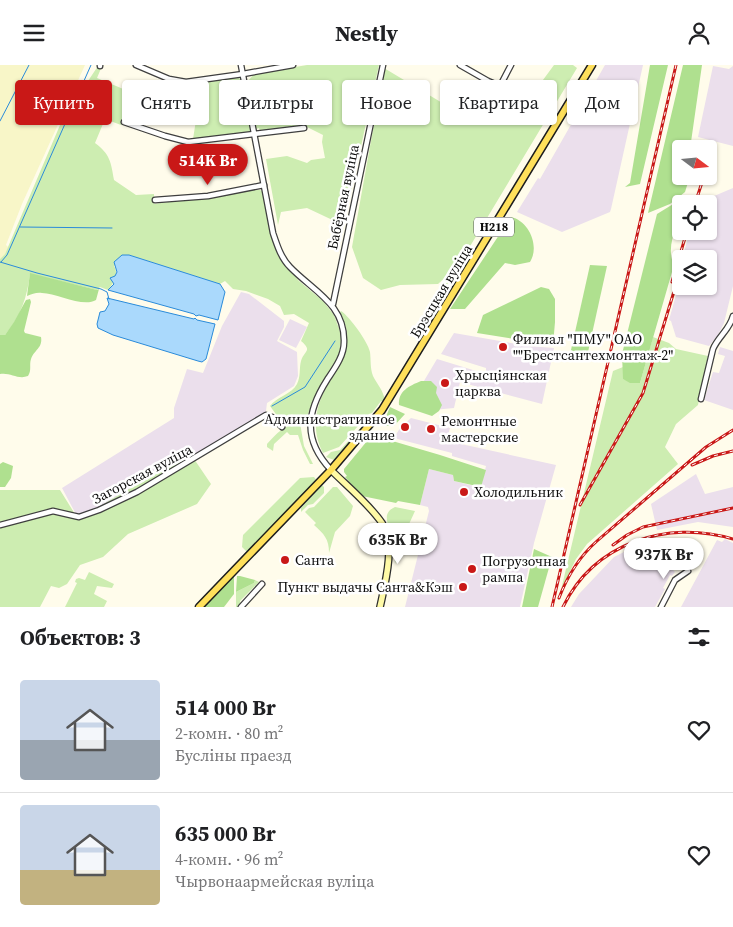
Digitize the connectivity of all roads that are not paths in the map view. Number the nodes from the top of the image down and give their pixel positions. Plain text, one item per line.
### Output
1 (136, 65) edge
2 (242, 65) edge
3 (293, 65) edge
4 (382, 65) edge
5 (460, 65) edge
6 (511, 65) edge
7 (588, 67) edge
8 (243, 74) junction
9 (135, 125) edge
10 (304, 127) dead end
11 (255, 133) junction
12 (264, 185) junction
13 (155, 200) dead end
14 (333, 304) junction
15 (733, 316) edge
16 (701, 399) dead end
17 (282, 427) dead end
18 (331, 470) junction
19 (0, 525) edge
20 (688, 571) dead end
21 (262, 584) dead end
22 (199, 607) edge
23 (241, 607) edge
24 (380, 607) edge
25 (661, 607) edge

1 - 8 street
2 - 8 street
3 - 8 street
4 - 14 street, Бабёрная вуліца
5 - 6 street
7 - 18 main road, Брэсцкая вуліца / Н218
8 - 11 street
9 - 11 street
10 - 11 street
11 - 12 street
12 - 13 street
12 - 14 street
14 - 18 street
15 - 16 street
17 - 19 street, Загорская вуліца
18 - 22 main road, Брэсцкая вуліца / Н218
18 - 24 street
20 - 25 street
21 - 23 street

